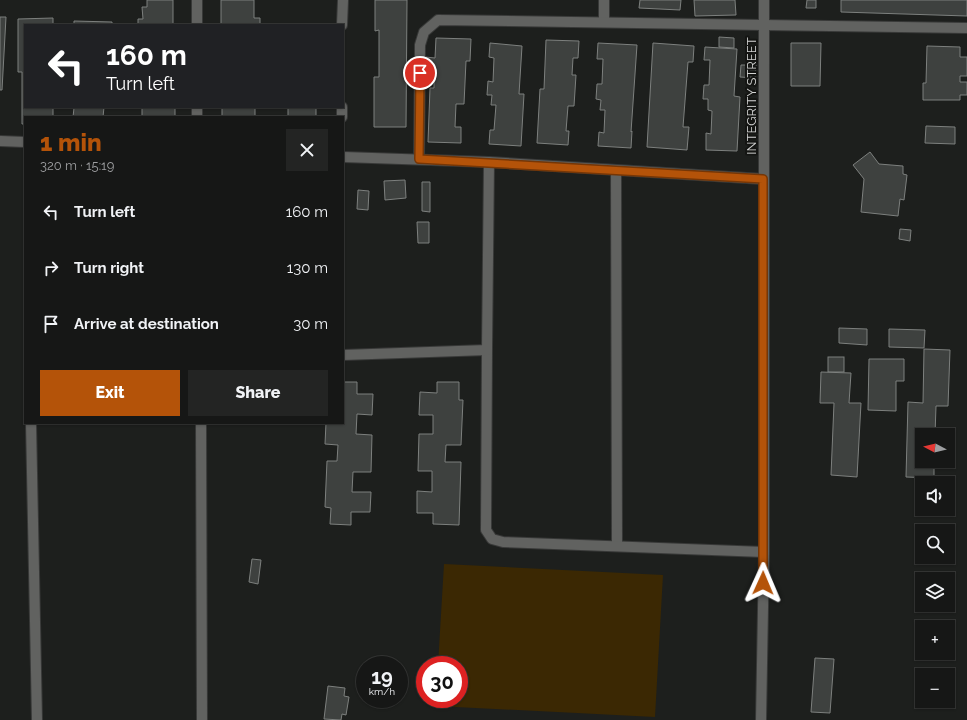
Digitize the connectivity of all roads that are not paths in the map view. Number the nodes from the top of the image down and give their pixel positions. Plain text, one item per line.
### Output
1 (197, 0) edge
2 (343, 0) edge
3 (604, 0) edge
4 (764, 0) edge
5 (604, 22) junction
6 (197, 24) edge
7 (342, 24) edge
8 (764, 24) junction
9 (967, 28) edge
10 (0, 141) edge
11 (24, 142) edge
12 (344, 157) edge
13 (419, 159) junction
14 (490, 162) junction
15 (616, 170) junction
16 (763, 179) junction
17 (487, 350) junction
18 (344, 355) edge
19 (31, 424) edge
20 (201, 424) edge
21 (617, 546) junction
22 (764, 552) junction
23 (38, 720) edge
24 (202, 720) edge
25 (761, 720) edge

1 - 6 street
2 - 7 street
3 - 5 street
4 - 8 street, INTEGRITY STREET
5 - 8 street
5 - 13 street
8 - 9 street
8 - 16 street, INTEGRITY STREET
10 - 11 street
12 - 13 street
13 - 14 street
14 - 15 street
14 - 17 street
15 - 16 street
15 - 21 street
16 - 22 street, INTEGRITY STREET
17 - 18 street
17 - 21 street
19 - 23 street
20 - 24 street
21 - 22 street
22 - 25 street, INTEGRITY STREET

